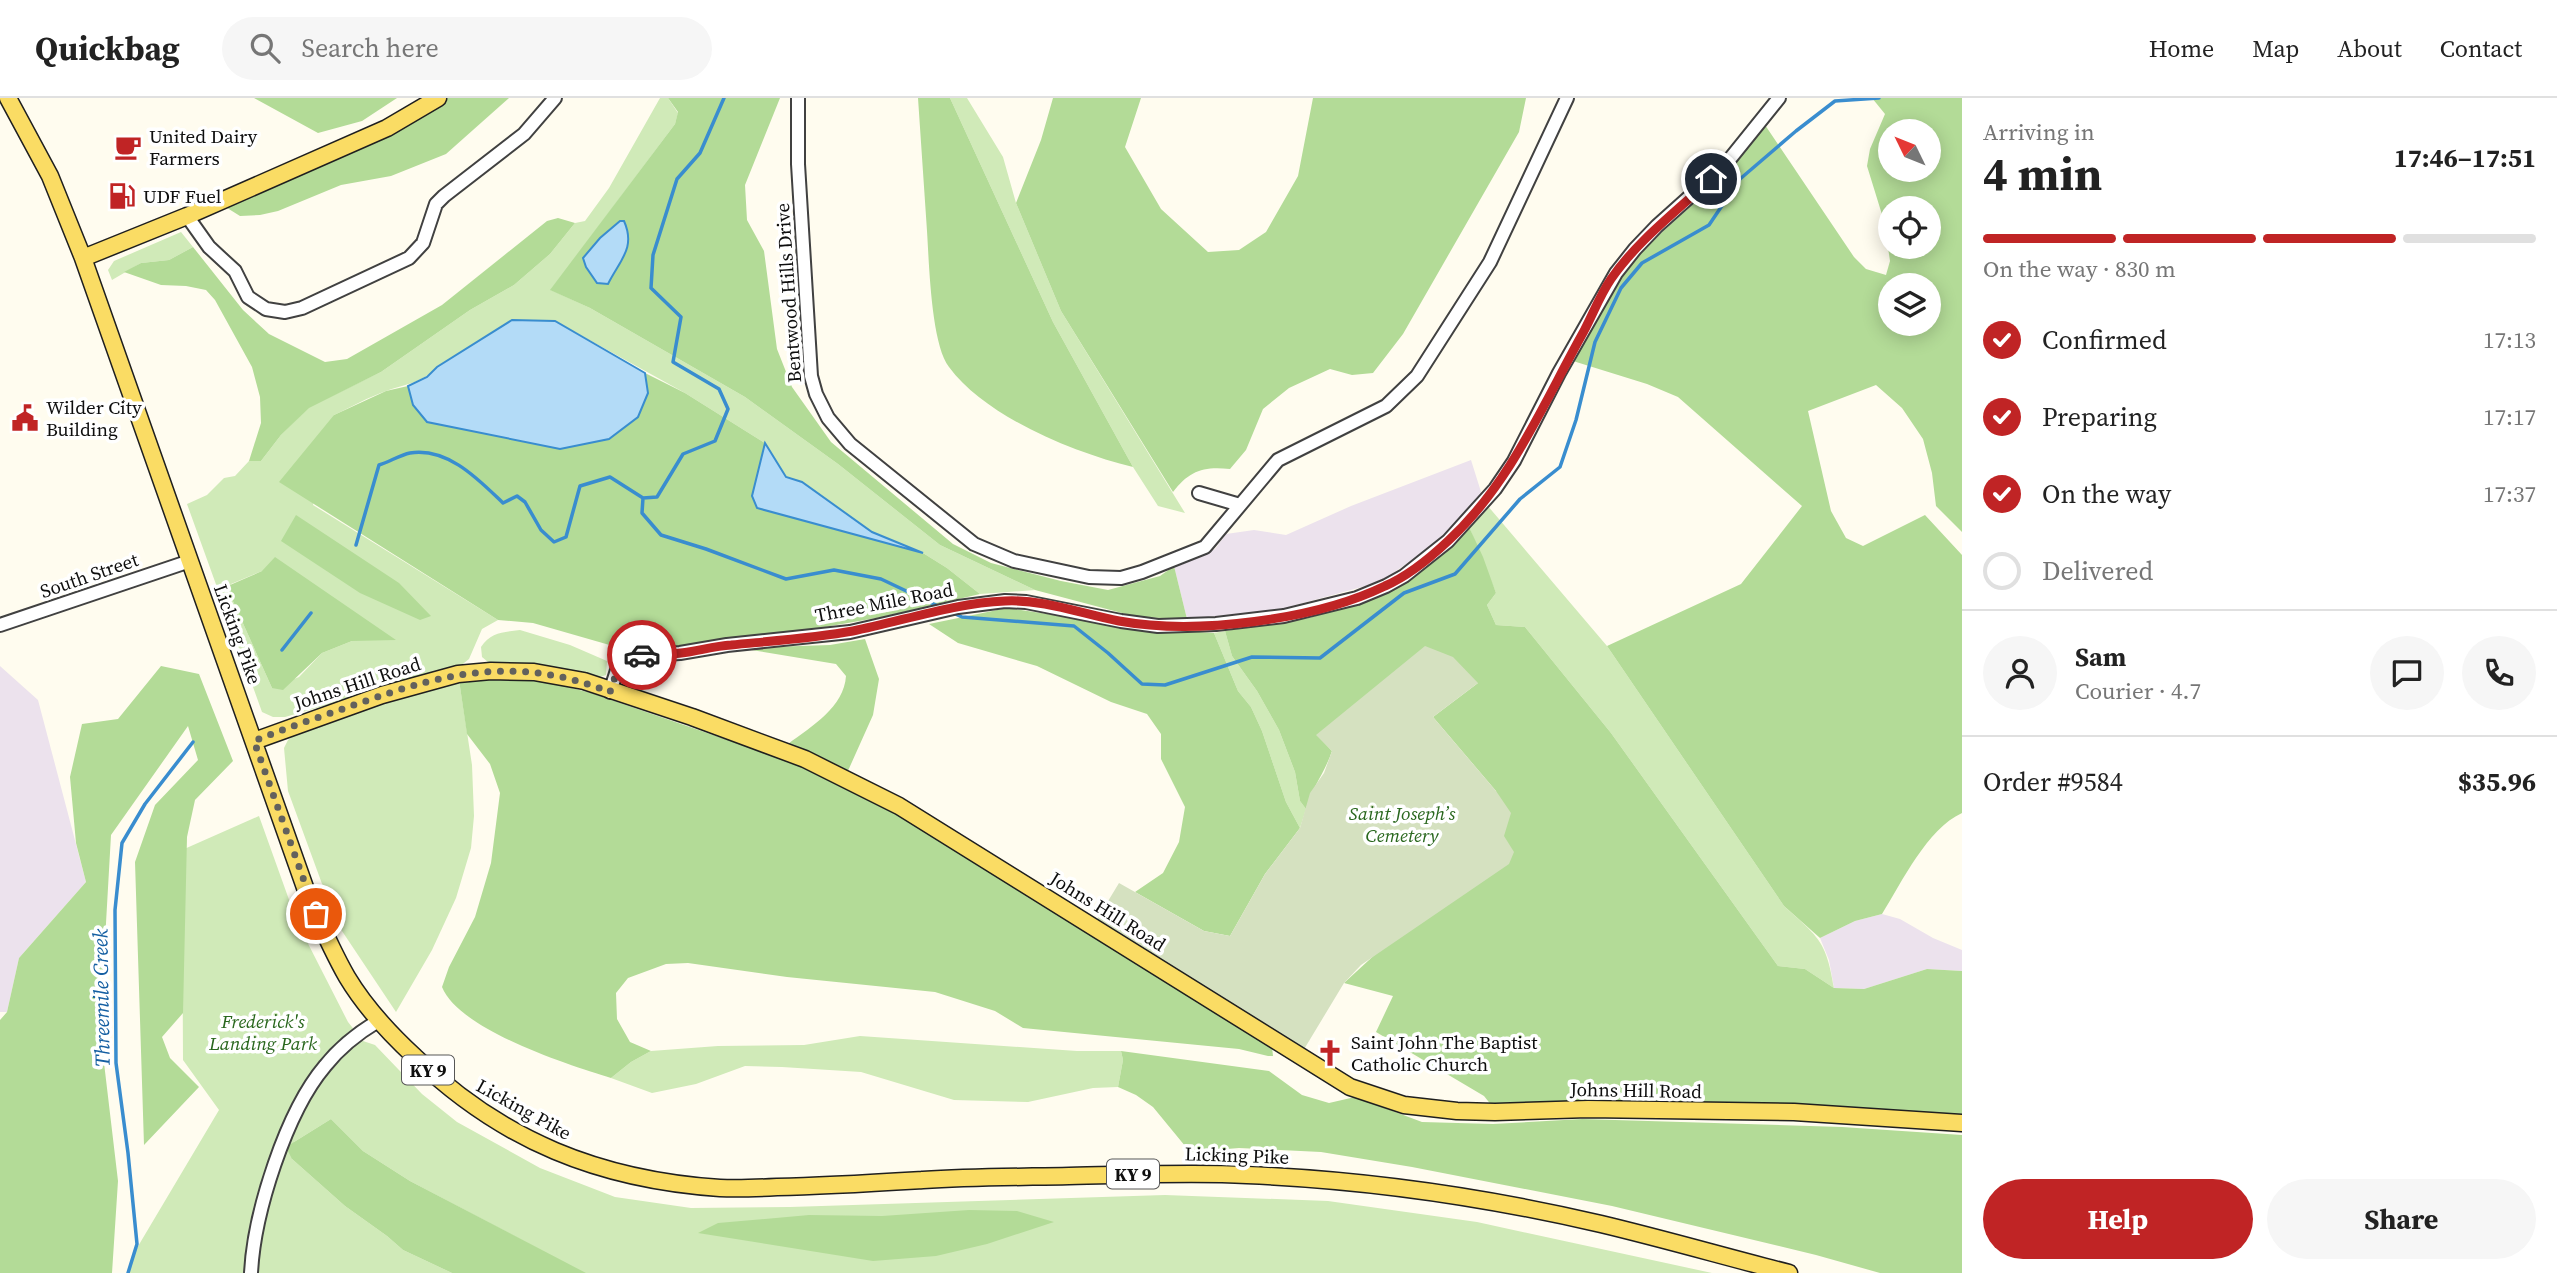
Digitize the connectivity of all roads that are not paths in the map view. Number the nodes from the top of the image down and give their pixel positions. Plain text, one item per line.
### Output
1 (8, 98) edge
2 (438, 98) edge
3 (555, 98) edge
4 (798, 98) edge
5 (1567, 98) edge
6 (1779, 98) edge
7 (187, 216) junction
8 (83, 258) junction
9 (1199, 493) dead end
10 (1240, 505) junction
11 (190, 561) junction
12 (0, 625) edge
13 (610, 692) junction
14 (254, 741) junction
15 (379, 1021) junction
16 (1962, 1123) edge
17 (251, 1273) edge
18 (1789, 1273) edge

1 - 8 main road, Licking Pike / KY 9
2 - 7 main road
3 - 7 street
4 - 10 street, Bentwood Hills Drive
5 - 10 street, Bentwood Hills Drive
6 - 13 street, Three Mile Road
7 - 8 main road
8 - 11 main road, Licking Pike / KY 9
9 - 10 street
11 - 12 street, South Street
11 - 14 main road, Licking Pike / KY 9
13 - 14 main road, Johns Hill Road
13 - 16 main road, Johns Hill Road
14 - 15 main road, Licking Pike / KY 9
15 - 17 street
15 - 18 main road, Licking Pike / KY 9

